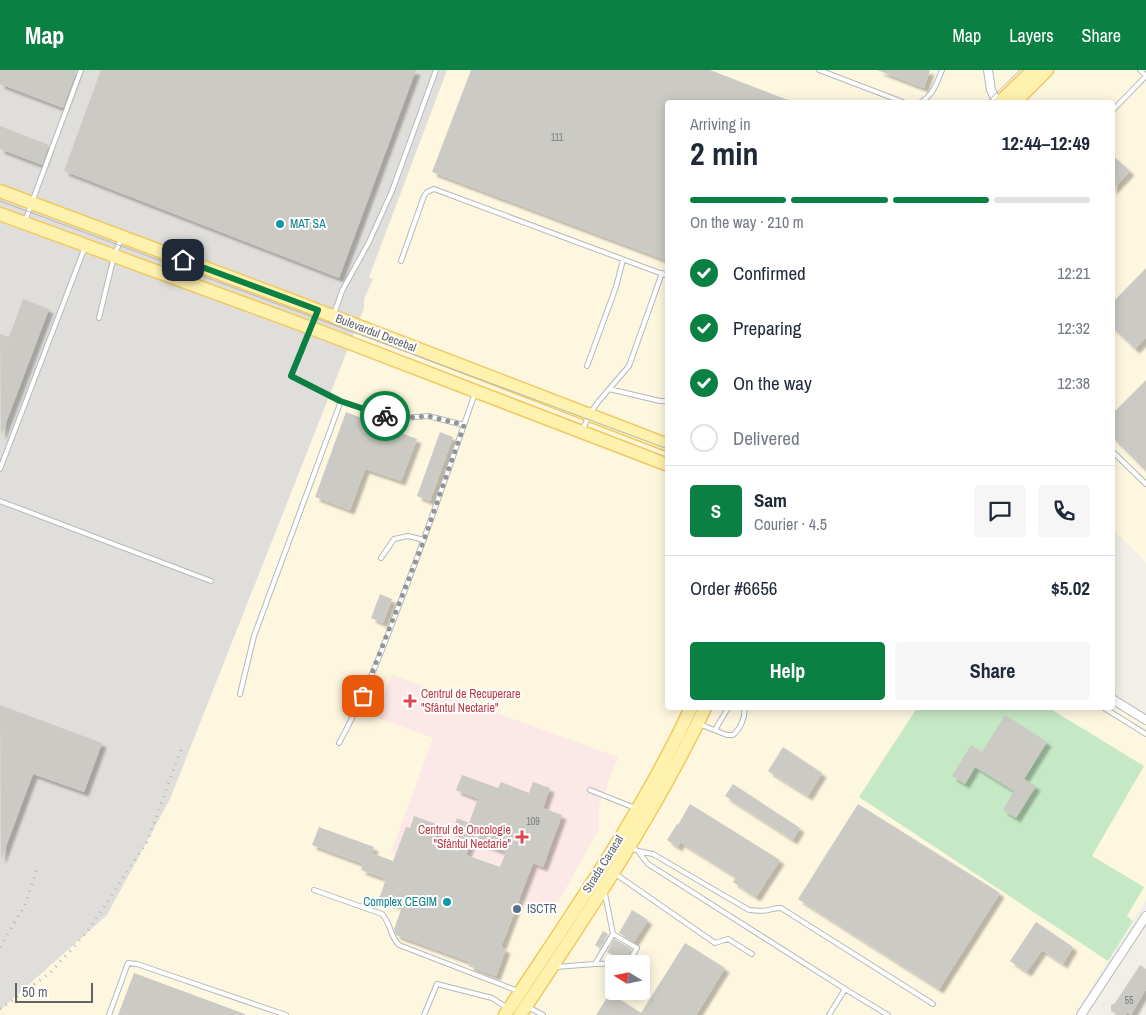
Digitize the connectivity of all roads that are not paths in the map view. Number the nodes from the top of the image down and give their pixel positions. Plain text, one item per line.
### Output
1 (81, 70) edge
2 (436, 70) edge
3 (819, 70) edge
4 (942, 70) edge
5 (996, 70) edge
6 (1033, 70) edge
7 (1047, 70) edge
8 (1140, 70) edge
9 (988, 74) edge
10 (1146, 76) edge
11 (898, 100) edge
12 (924, 100) edge
13 (998, 100) edge
14 (1001, 100) edge
15 (1017, 100) edge
16 (1115, 108) edge
17 (0, 191) edge
18 (32, 203) junction
19 (0, 214) edge
20 (24, 223) junction
21 (122, 237) junction
22 (85, 245) junction
23 (114, 256) junction
24 (623, 260) junction
25 (400, 261) dead end
26 (662, 273) junction
27 (665, 274) edge
28 (318, 310) junction
29 (334, 316) junction
30 (99, 318) dead end
31 (311, 328) junction
32 (587, 366) dead end
33 (610, 389) junction
34 (476, 391) junction
35 (340, 401) junction
36 (665, 401) edge
37 (589, 415) junction
38 (464, 425) junction
39 (582, 431) junction
40 (665, 444) edge
41 (1115, 454) edge
42 (665, 464) edge
43 (0, 469) edge
44 (1146, 484) edge
45 (0, 501) edge
46 (424, 540) junction
47 (382, 558) dead end
48 (212, 581) dead end
49 (240, 694) dead end
50 (1115, 701) edge
51 (690, 710) edge
52 (704, 710) edge
53 (727, 710) edge
54 (744, 710) edge
55 (1107, 710) edge
56 (1146, 720) edge
57 (697, 723) junction
58 (715, 730) junction
59 (1146, 734) edge
60 (340, 743) dead end
61 (590, 790) dead end
62 (638, 809) junction
63 (629, 846) junction
64 (612, 872) junction
65 (598, 884) junction
66 (314, 890) dead end
67 (1146, 916) edge
68 (613, 934) junction
69 (752, 954) dead end
70 (595, 964) junction
71 (551, 967) junction
72 (845, 989) junction
73 (520, 992) junction
74 (933, 1004) dead end
75 (515, 1011) edge
76 (109, 1015) edge
77 (286, 1015) edge
78 (424, 1015) edge
79 (543, 1015) edge
80 (829, 1015) edge
81 (888, 1015) edge
82 (1081, 1015) edge

1 - 18 lane
2 - 29 lane
3 - 11 lane
4 - 12 lane
5 - 9 street
6 - 14 main road
7 - 15 main road
8 - 10 lane
9 - 13 street
10 - 16 lane
17 - 18 main road, Bulevardul Decebal
18 - 20 lane
18 - 21 main road, Bulevardul Decebal
19 - 20 main road, Bulevardul Decebal
20 - 22 main road, Bulevardul Decebal
21 - 23 lane
21 - 28 main road, Bulevardul Decebal
22 - 23 main road, Bulevardul Decebal
22 - 43 lane
23 - 30 lane
23 - 31 main road, Bulevardul Decebal
24 - 25 lane
24 - 26 lane
24 - 32 lane
26 - 27 lane
26 - 33 lane
28 - 29 main road, Bulevardul Decebal
28 - 31 lane
29 - 37 main road, Bulevardul Decebal
31 - 34 main road, Bulevardul Decebal
31 - 35 lane
33 - 36 lane
33 - 37 lane
34 - 38 lane
34 - 39 main road, Bulevardul Decebal
35 - 38 lane
35 - 49 lane
37 - 39 lane
37 - 40 main road, Bulevardul Decebal
38 - 46 lane
39 - 42 main road, Bulevardul Decebal
41 - 44 lane
45 - 48 lane
46 - 47 lane
46 - 60 lane
50 - 56 street
51 - 62 main road, Strada Caracal
52 - 57 main road, Strada Caracal
53 - 58 lane
54 - 58 lane
55 - 59 lane
57 - 58 lane
57 - 63 main road, Strada Caracal
61 - 62 lane
62 - 63 main road, Strada Caracal
63 - 64 main road, Strada Caracal
63 - 65 main road, Strada Caracal
63 - 72 lane
63 - 74 lane
64 - 65 main road, Strada Caracal
64 - 69 lane
65 - 68 lane
65 - 71 main road, Strada Caracal
65 - 73 main road, Strada Caracal
66 - 73 lane
67 - 82 street
68 - 70 lane
68 - 70 lane
70 - 71 lane
71 - 75 main road, Strada Caracal
72 - 80 lane
72 - 81 lane
73 - 75 main road, Strada Caracal
75 - 78 lane
75 - 79 lane
76 - 77 lane

